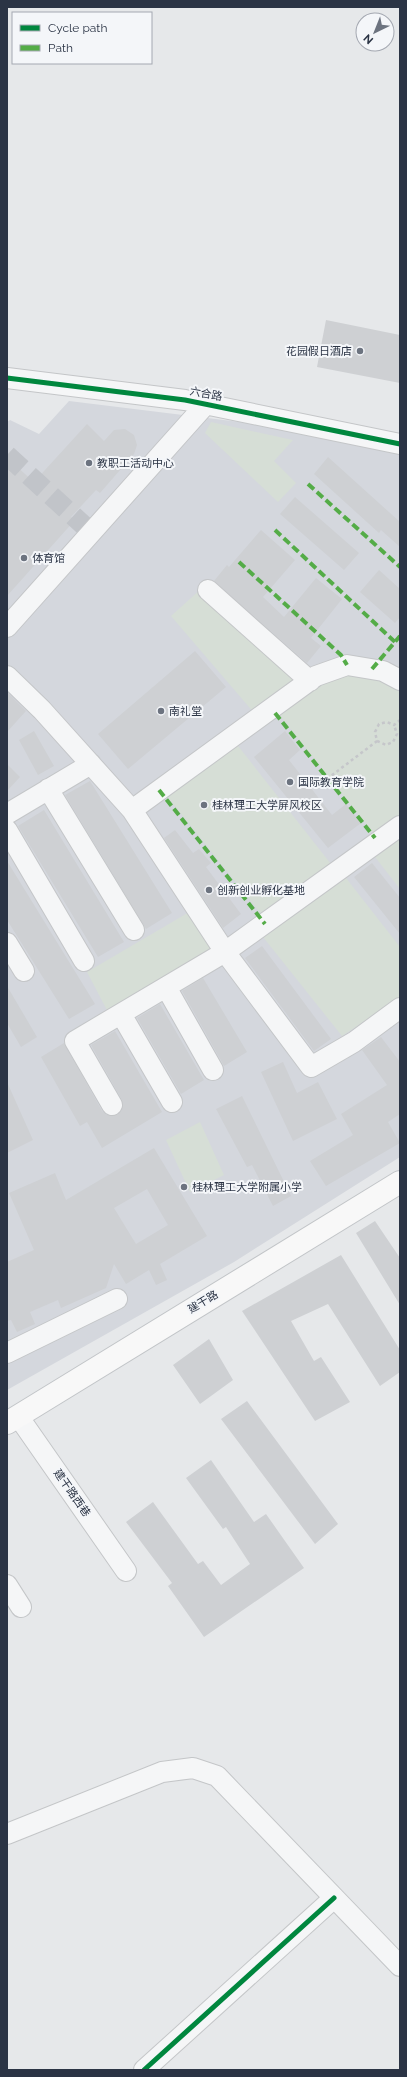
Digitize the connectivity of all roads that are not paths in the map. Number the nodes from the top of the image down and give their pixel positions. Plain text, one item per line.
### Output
1 (7, 378) edge
2 (206, 404) junction
3 (400, 444) edge
4 (208, 590) dead end
5 (7, 627) edge
6 (7, 676) edge
7 (400, 680) edge
8 (310, 681) junction
9 (91, 764) junction
10 (48, 789) junction
11 (132, 810) junction
12 (7, 814) edge
13 (400, 826) edge
14 (7, 830) edge
15 (134, 930) dead end
16 (7, 943) edge
17 (225, 952) junction
18 (84, 961) dead end
19 (24, 971) dead end
20 (166, 987) junction
21 (400, 1008) edge
22 (121, 1014) junction
23 (213, 1070) dead end
24 (172, 1102) dead end
25 (112, 1105) dead end
26 (400, 1182) edge
27 (117, 1298) dead end
28 (7, 1353) edge
29 (11, 1417) edge
30 (126, 1571) dead end
31 (7, 1585) edge
32 (21, 1606) dead end
33 (7, 1834) edge
34 (334, 1898) junction
35 (400, 1966) edge
36 (144, 2070) edge

1 - 2 street, 六合路
2 - 3 street, 六合路
2 - 5 street
4 - 8 street
6 - 9 street
7 - 8 street
8 - 11 street
9 - 10 street
9 - 11 street
10 - 12 street
10 - 15 street
11 - 17 street
13 - 17 street
14 - 18 street
16 - 19 street
17 - 20 street
17 - 21 street
20 - 22 street
20 - 23 street
22 - 24 street
22 - 25 street
26 - 29 main road, 建干路
27 - 28 street
29 - 30 street, 建干路西巷
31 - 32 street
33 - 34 street
34 - 35 street
34 - 36 street

